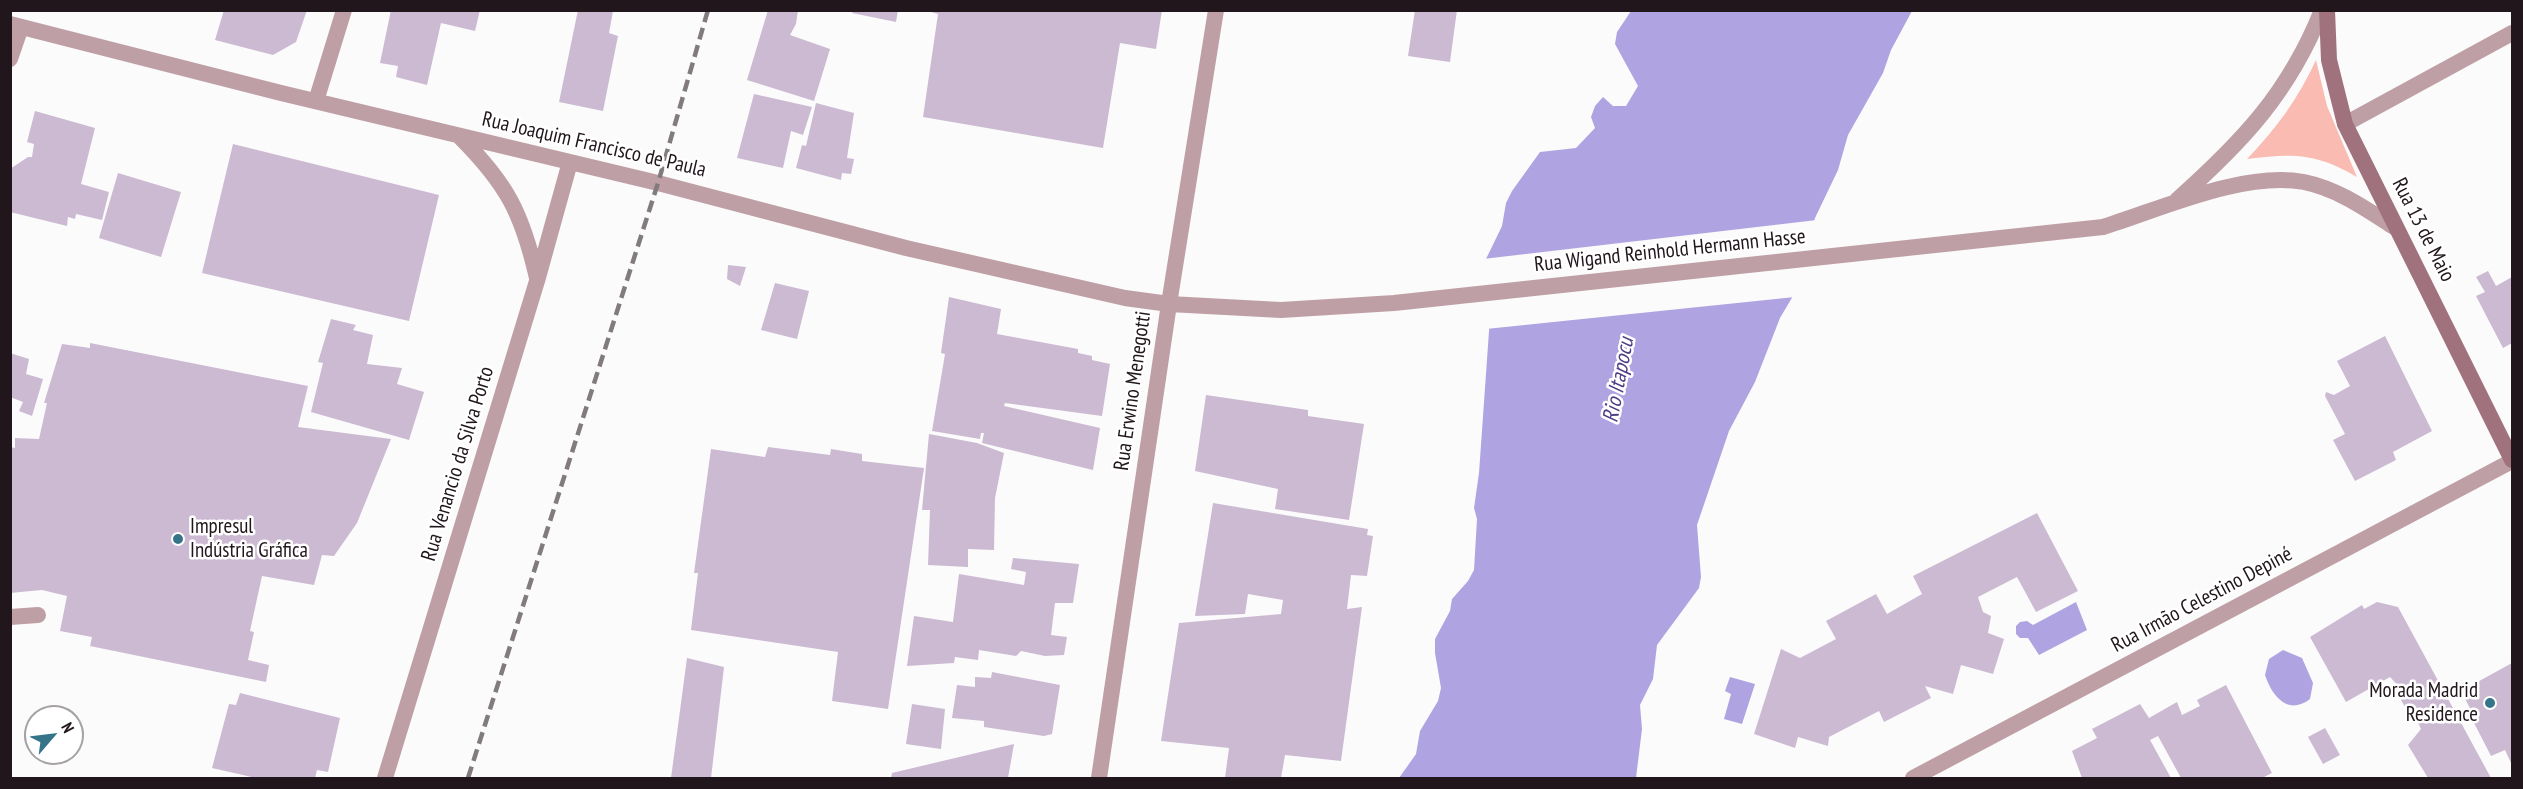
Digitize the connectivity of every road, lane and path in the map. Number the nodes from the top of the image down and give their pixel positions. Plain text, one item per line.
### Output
1 (344, 10) edge
2 (1216, 10) edge
3 (2322, 10) edge
4 (2327, 10) edge
5 (16, 25) edge
6 (2512, 33) edge
7 (10, 59) edge
8 (316, 101) junction
9 (2345, 124) junction
10 (460, 137) junction
11 (570, 162) junction
12 (2171, 205) junction
13 (2394, 227) junction
14 (537, 281) junction
15 (1168, 304) junction
16 (2512, 461) edge
17 (38, 615) dead end
18 (10, 617) edge
19 (385, 778) edge
20 (1099, 778) edge
21 (1913, 778) edge

1 - 8 street
2 - 15 street, Rua Erwino Menegotti
3 - 12 street, Rua Wigand Reinhold Hermann Hasse
4 - 9 main road, Rua 13 de Maio
5 - 7 street
5 - 8 street, Rua Joaquim Francisco de Paula
6 - 9 street
8 - 10 street, Rua Joaquim Francisco de Paula
9 - 13 main road, Rua 13 de Maio
10 - 11 street, Rua Joaquim Francisco de Paula
10 - 14 street
11 - 14 street, Rua Venancio da Silva Porto
11 - 15 street, Rua Joaquim Francisco de Paula
12 - 13 street, Rua Wigand Reinhold Hermann Hasse
12 - 15 street, Rua Wigand Reinhold Hermann Hasse
13 - 16 main road, Rua 13 de Maio
14 - 19 street, Rua Venancio da Silva Porto
15 - 20 street, Rua Erwino Menegotti
16 - 21 street, Rua Irmão Celestino Depiné
17 - 18 street

